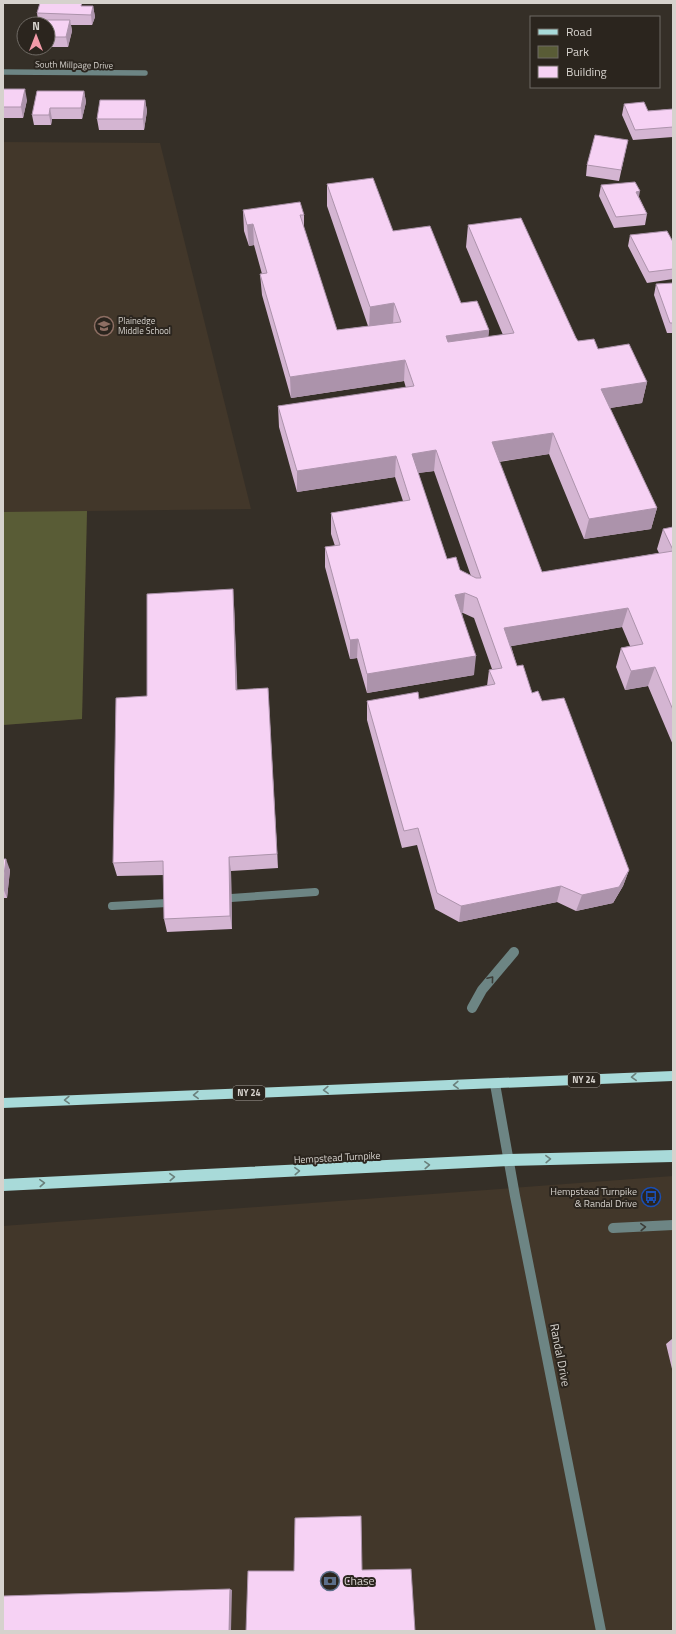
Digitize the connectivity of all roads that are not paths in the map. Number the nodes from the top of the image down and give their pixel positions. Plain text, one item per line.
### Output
1 (3, 72) edge
2 (145, 73) dead end
3 (315, 892) dead end
4 (231, 898) edge
5 (167, 903) edge
6 (112, 906) dead end
7 (514, 952) dead end
8 (472, 1008) dead end
9 (673, 1076) edge
10 (495, 1084) junction
11 (3, 1103) edge
12 (673, 1156) edge
13 (509, 1160) junction
14 (3, 1185) edge
15 (673, 1225) edge
16 (613, 1228) dead end
17 (601, 1631) edge

1 - 2 street, South Millpage Drive
3 - 4 street
5 - 6 street
8 -> 7 street
9 -> 10 main road, NY 24
10 -> 11 main road, NY 24
10 - 13 street, Randal Drive
13 -> 12 main road, Hempstead Turnpike
14 -> 13 main road, Hempstead Turnpike
13 - 17 street, Randal Drive
16 -> 15 street

